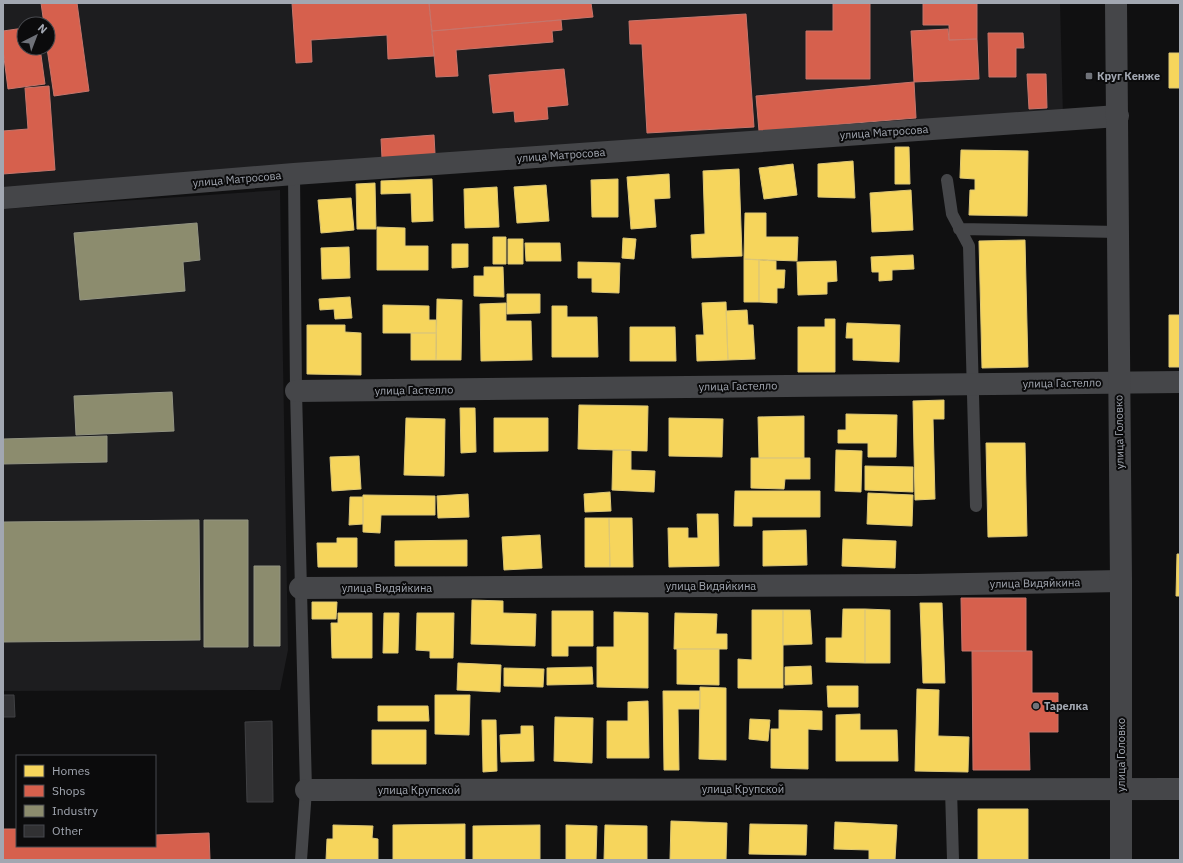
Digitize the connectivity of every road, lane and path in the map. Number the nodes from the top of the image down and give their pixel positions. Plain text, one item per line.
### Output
1 (1116, 3) edge
2 (1118, 116) junction
3 (294, 174) junction
4 (947, 180) dead end
5 (3, 198) edge
6 (959, 229) junction
7 (1118, 232) junction
8 (1118, 382) junction
9 (1180, 382) edge
10 (973, 384) junction
11 (296, 391) junction
12 (976, 506) dead end
13 (1121, 581) junction
14 (300, 588) junction
15 (1120, 788) junction
16 (1180, 788) edge
17 (952, 789) junction
18 (306, 790) junction
19 (301, 860) edge
20 (953, 860) edge
21 (1121, 860) edge

1 - 2 street, улица Головко
2 - 3 street, улица Матросова
2 - 7 street, улица Головко
3 - 5 street, улица Матросова
3 - 11 lane
4 - 6 lane
6 - 7 lane
6 - 10 lane
7 - 8 street, улица Головко
8 - 9 street, улица Гастелло
8 - 10 street, улица Гастелло
8 - 13 street, улица Головко
10 - 11 street, улица Гастелло
10 - 12 lane
11 - 14 lane
13 - 14 street, улица Видяйкина
13 - 15 street, улица Головко
14 - 18 lane
15 - 16 street, улица Крупской
15 - 17 street, улица Крупской
15 - 21 street, улица Головко
17 - 18 street, улица Крупской
17 - 20 lane
18 - 19 lane

